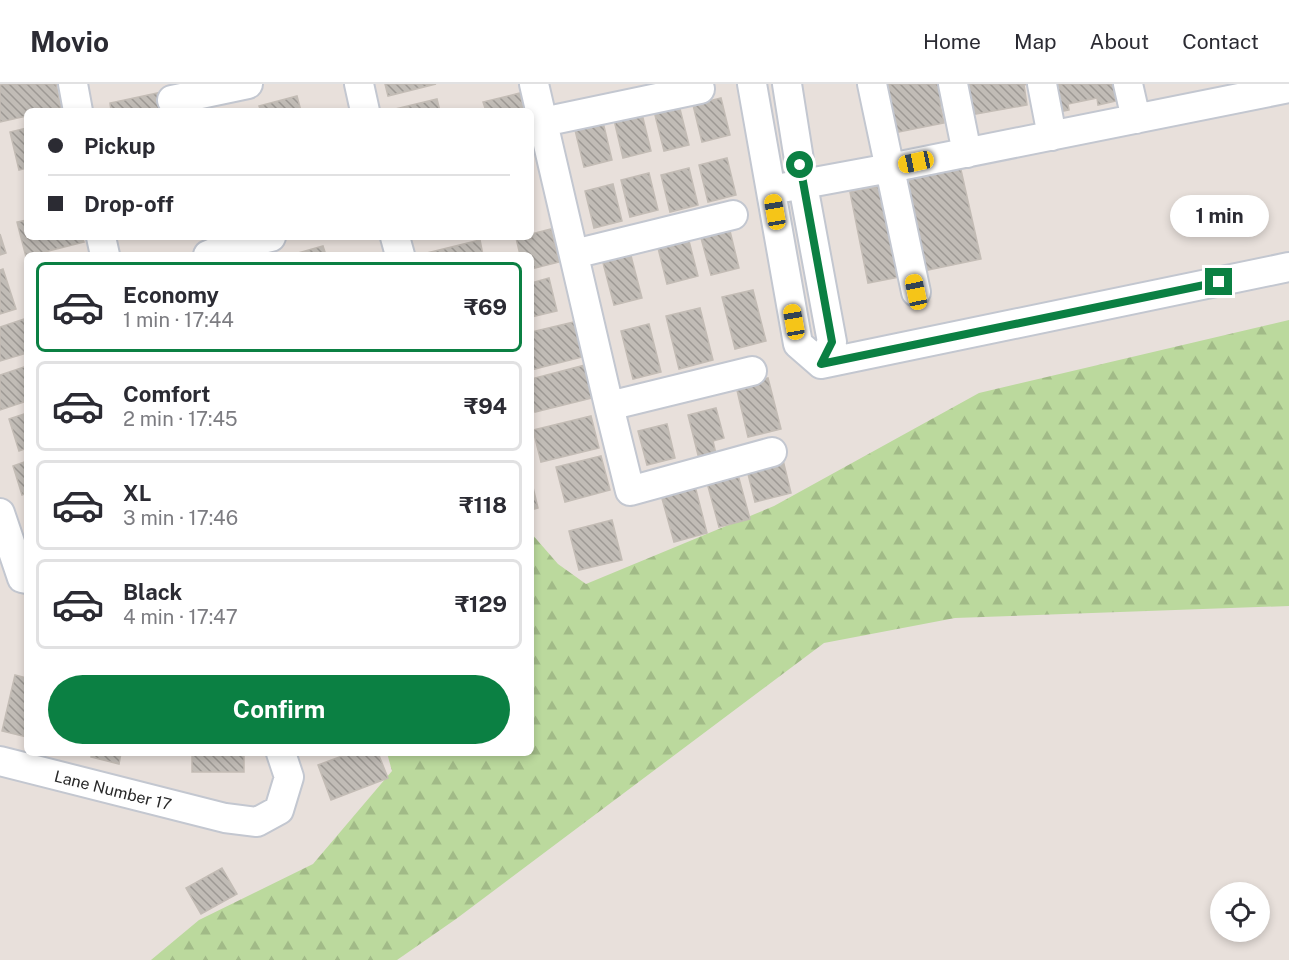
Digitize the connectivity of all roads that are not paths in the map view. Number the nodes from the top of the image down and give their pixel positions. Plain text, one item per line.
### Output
1 (73, 84) edge
2 (248, 84) edge
3 (359, 84) edge
4 (534, 84) edge
5 (752, 84) edge
6 (787, 84) edge
7 (872, 84) edge
8 (953, 84) edge
9 (1042, 84) edge
10 (1128, 84) edge
11 (1289, 88) edge
12 (700, 89) dead end
13 (1224, 92) edge
14 (172, 100) dead end
15 (77, 108) edge
16 (364, 108) edge
17 (1136, 119) junction
18 (543, 122) junction
19 (1052, 135) junction
20 (967, 153) junction
21 (890, 168) junction
22 (803, 185) junction
23 (771, 190) junction
24 (733, 215) dead end
25 (259, 240) edge
26 (215, 252) edge
27 (574, 254) junction
28 (1289, 267) edge
29 (916, 292) dead end
30 (821, 364) junction
31 (752, 371) dead end
32 (609, 406) junction
33 (772, 452) dead end
34 (0, 513) edge
35 (16, 577) edge
36 (282, 756) edge
37 (0, 761) edge

1 - 15 street
2 - 14 street
3 - 16 street
4 - 18 street
5 - 23 street
6 - 22 street
7 - 21 street
8 - 20 street
9 - 19 street
10 - 17 street
11 - 13 street
12 - 18 street
13 - 17 street
17 - 19 street
18 - 27 street
19 - 20 street
20 - 21 street
21 - 22 street
21 - 29 street
22 - 23 street
22 - 30 street
23 - 30 street
24 - 27 street
25 - 26 street
27 - 32 street
28 - 30 street
31 - 32 street
32 - 33 street
34 - 35 street
36 - 37 street, Lane Number 17

